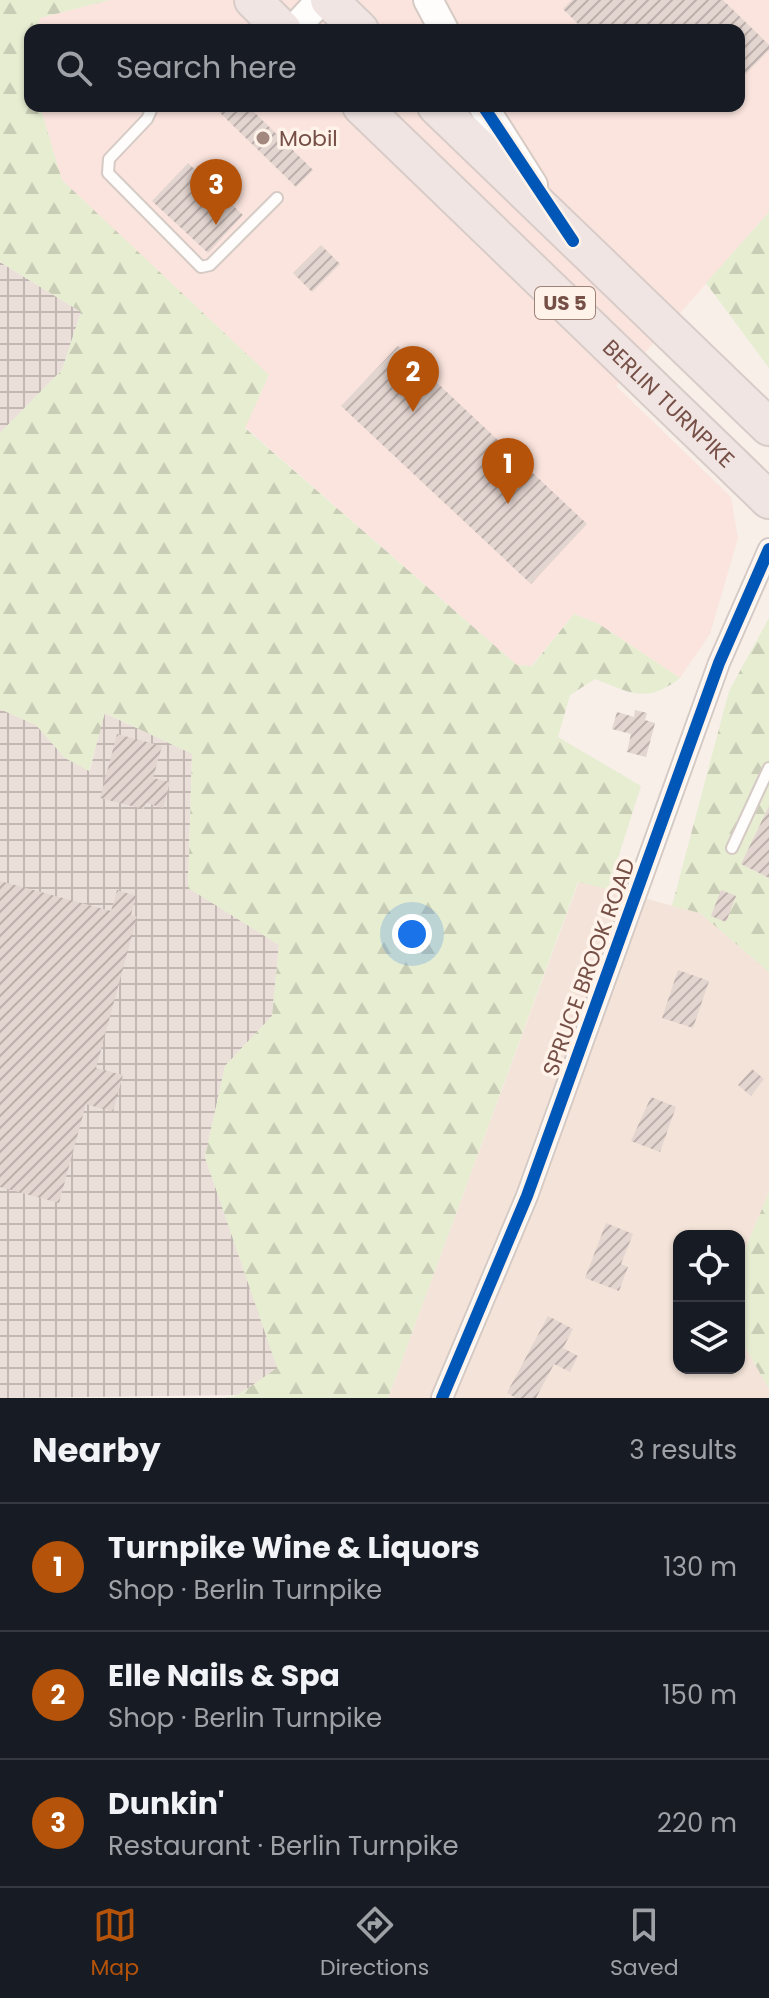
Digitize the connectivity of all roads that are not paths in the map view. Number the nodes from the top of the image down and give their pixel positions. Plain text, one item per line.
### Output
1 (253, 0) edge
2 (321, 0) edge
3 (329, 0) edge
4 (428, 0) edge
5 (277, 24) edge
6 (299, 24) edge
7 (354, 24) edge
8 (441, 24) edge
9 (150, 112) edge
10 (367, 112) edge
11 (442, 112) edge
12 (487, 112) edge
13 (277, 198) dead end
14 (573, 241) junction
15 (769, 427) edge
16 (769, 500) edge
17 (769, 549) edge
18 (769, 768) edge
19 (732, 848) dead end
20 (442, 1398) edge

1 - 5 highway
2 - 6 street
3 - 7 highway
4 - 8 street
9 - 13 lane
10 - 16 highway, BERLIN TURNPIKE / US 5
11 - 14 highway, US 5
12 - 14 street
14 - 15 highway, US 5
17 - 20 street, SPRUCE BROOK ROAD
18 - 19 lane

